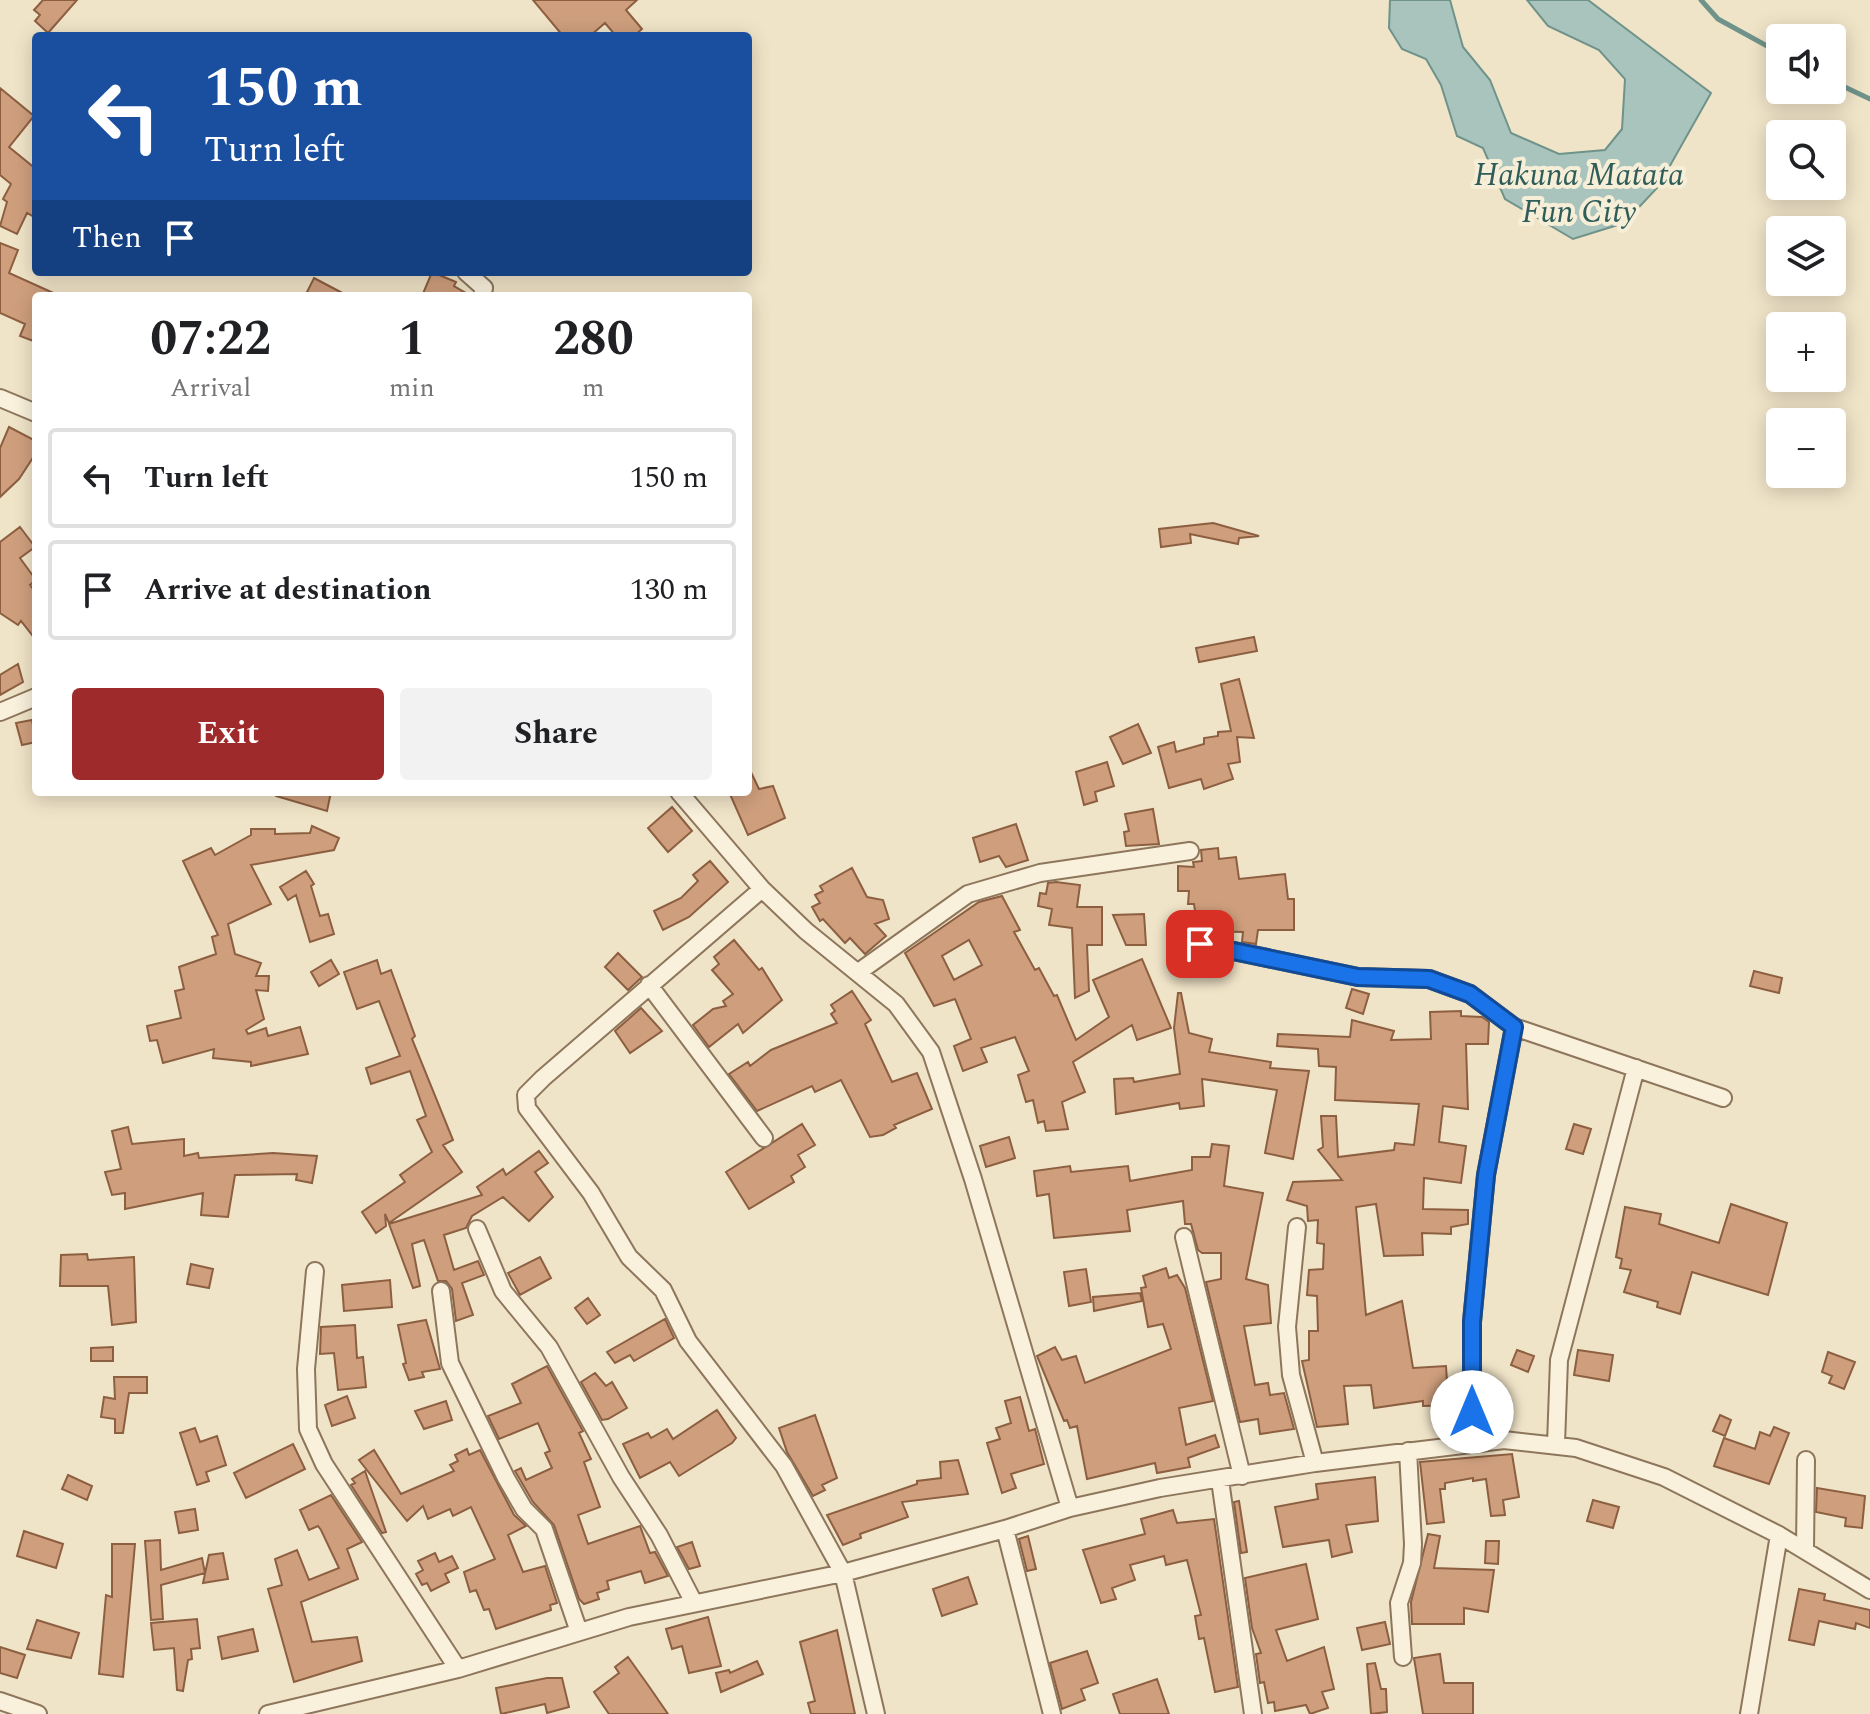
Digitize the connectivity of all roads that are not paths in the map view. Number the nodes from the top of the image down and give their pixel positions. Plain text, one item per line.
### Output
1 (470, 276) edge
2 (483, 292) edge
3 (0, 398) edge
4 (32, 411) edge
5 (32, 699) edge
6 (0, 712) edge
7 (682, 796) edge
8 (1190, 851) dead end
9 (762, 889) junction
10 (1200, 944) dead end
11 (860, 971) junction
12 (649, 985) junction
13 (1514, 1027) junction
14 (1636, 1068) junction
15 (1723, 1098) dead end
16 (764, 1138) dead end
17 (1297, 1227) dead end
18 (477, 1229) dead end
19 (1184, 1237) dead end
20 (315, 1271) dead end
21 (441, 1291) dead end
22 (1472, 1443) junction
23 (1556, 1444) junction
24 (1408, 1451) junction
25 (1806, 1460) dead end
26 (1315, 1463) junction
27 (1242, 1476) junction
28 (1220, 1480) junction
29 (1070, 1508) junction
30 (1005, 1529) junction
31 (1779, 1535) junction
32 (1805, 1550) junction
33 (843, 1573) junction
34 (1870, 1590) edge
35 (694, 1603) junction
36 (579, 1632) junction
37 (1403, 1657) dead end
38 (458, 1669) junction
39 (0, 1701) edge
40 (38, 1714) edge
41 (268, 1714) edge
42 (876, 1714) edge
43 (1052, 1714) edge
44 (1253, 1714) edge
45 (1749, 1714) edge

1 - 2 street
3 - 4 street
5 - 6 street
7 - 9 street
8 - 11 street
9 - 11 street
9 - 12 street
10 - 13 street
11 - 29 street
12 - 16 street
12 - 33 street
13 - 14 street
13 - 22 street
14 - 15 street
14 - 23 street
17 - 26 street
18 - 35 street
19 - 27 street
20 - 38 street
21 - 36 street
22 - 23 street
22 - 24 street
23 - 31 street
24 - 26 street
24 - 37 street
25 - 32 street
26 - 27 street
27 - 28 street
28 - 29 street
28 - 44 street
29 - 30 street
30 - 33 street
30 - 43 street
31 - 32 street
31 - 45 street
32 - 34 street
33 - 35 street
33 - 42 street
35 - 36 street
36 - 38 street
38 - 41 street
39 - 40 street

